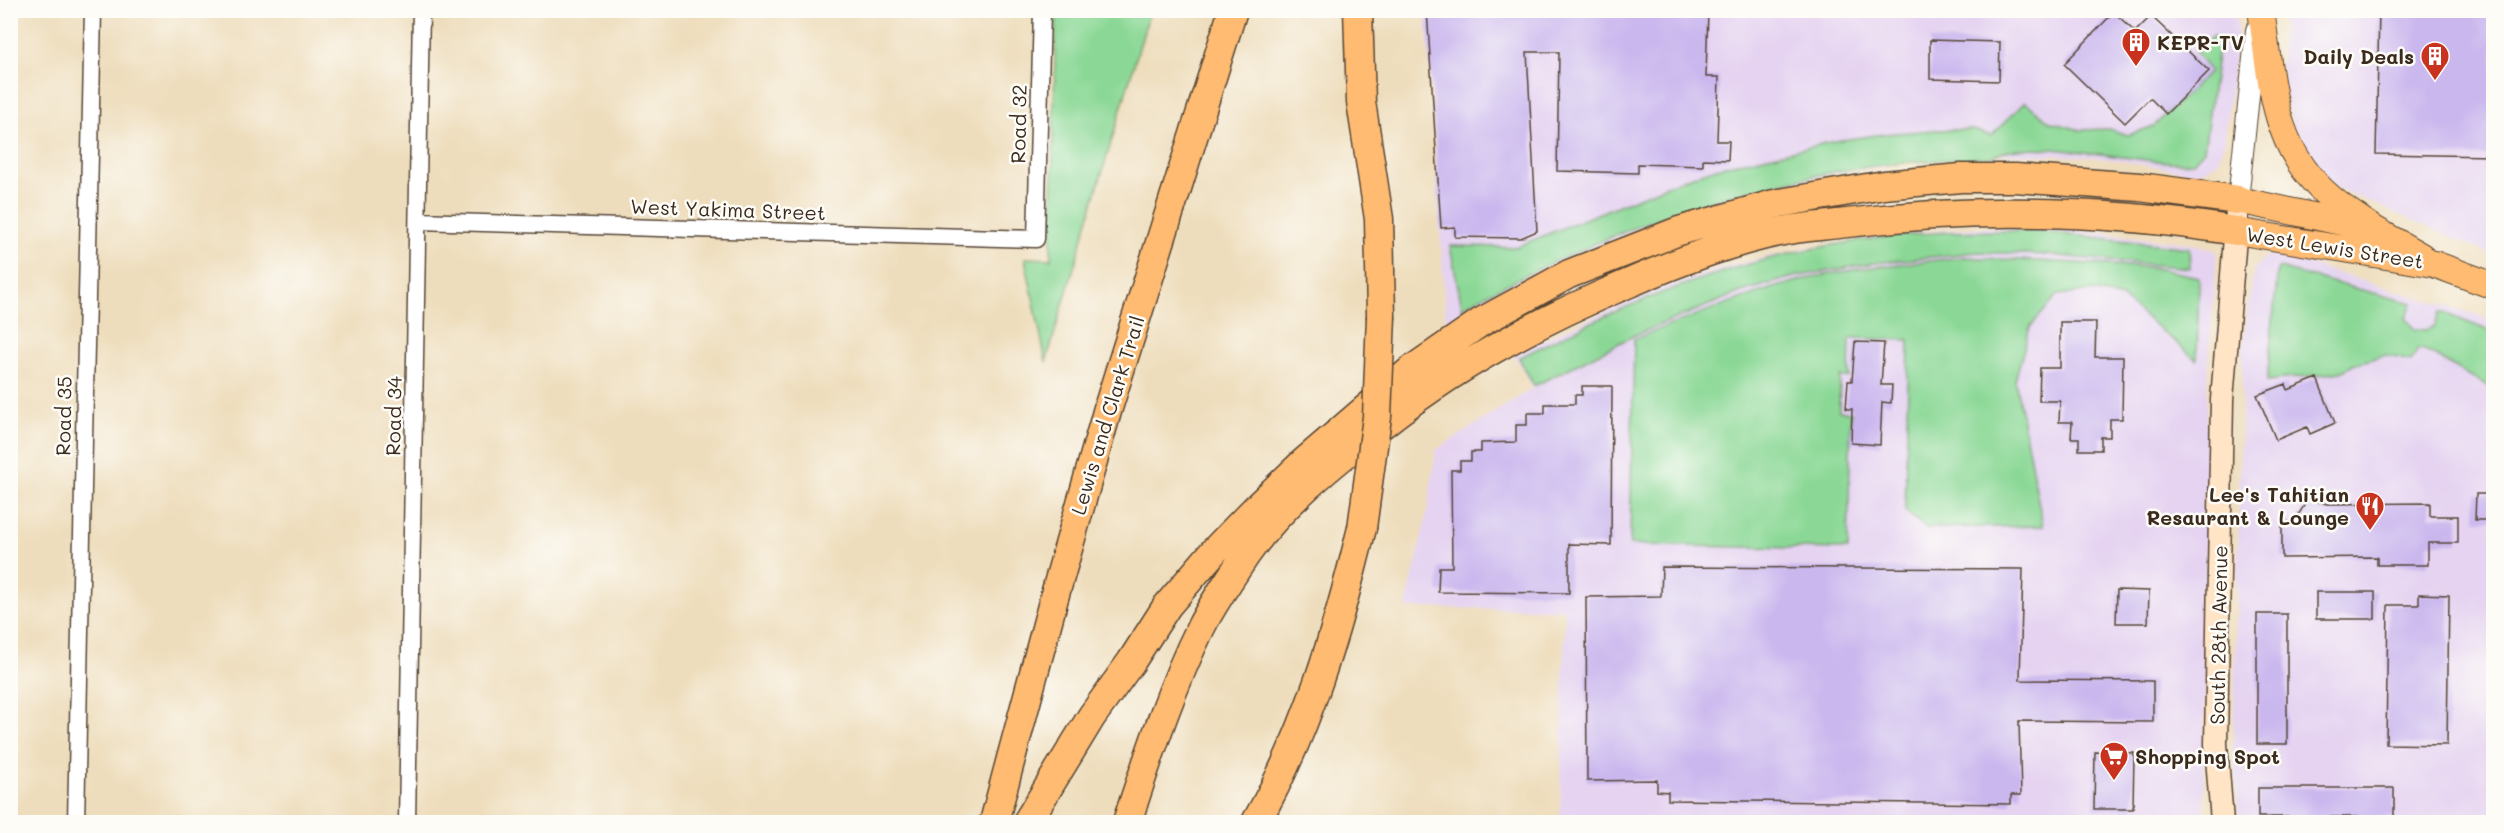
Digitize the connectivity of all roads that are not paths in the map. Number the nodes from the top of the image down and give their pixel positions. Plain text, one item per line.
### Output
1 (93, 10) edge
2 (421, 10) edge
3 (1042, 10) edge
4 (1233, 10) edge
5 (1358, 10) edge
6 (2259, 10) edge
7 (2238, 200) junction
8 (418, 221) junction
9 (2374, 228) junction
10 (2236, 231) junction
11 (1036, 239) joint
12 (2434, 264) junction
13 (2493, 286) edge
14 (76, 822) edge
15 (407, 822) edge
16 (994, 822) edge
17 (1027, 822) edge
18 (1127, 822) edge
19 (1256, 822) edge
20 (2222, 822) edge

1 - 14 street, Road 35
2 - 8 street, Road 34
3 - 11 street, Road 32
4 - 16 highway, Lewis and Clark Trail
5 - 19 highway, bridge
6 - 7 street
6 - 9 main road
7 - 9 main road, West Lewis Street
7 - 10 main road, South 28th Avenue
7 - 17 highway
8 - 11 street, West Yakima Street
8 - 15 street, Road 34
9 - 12 main road, West Lewis Street
10 - 12 main road, West Lewis Street
10 - 18 highway
10 - 20 main road, South 28th Avenue
12 - 13 main road, West Lewis Street

